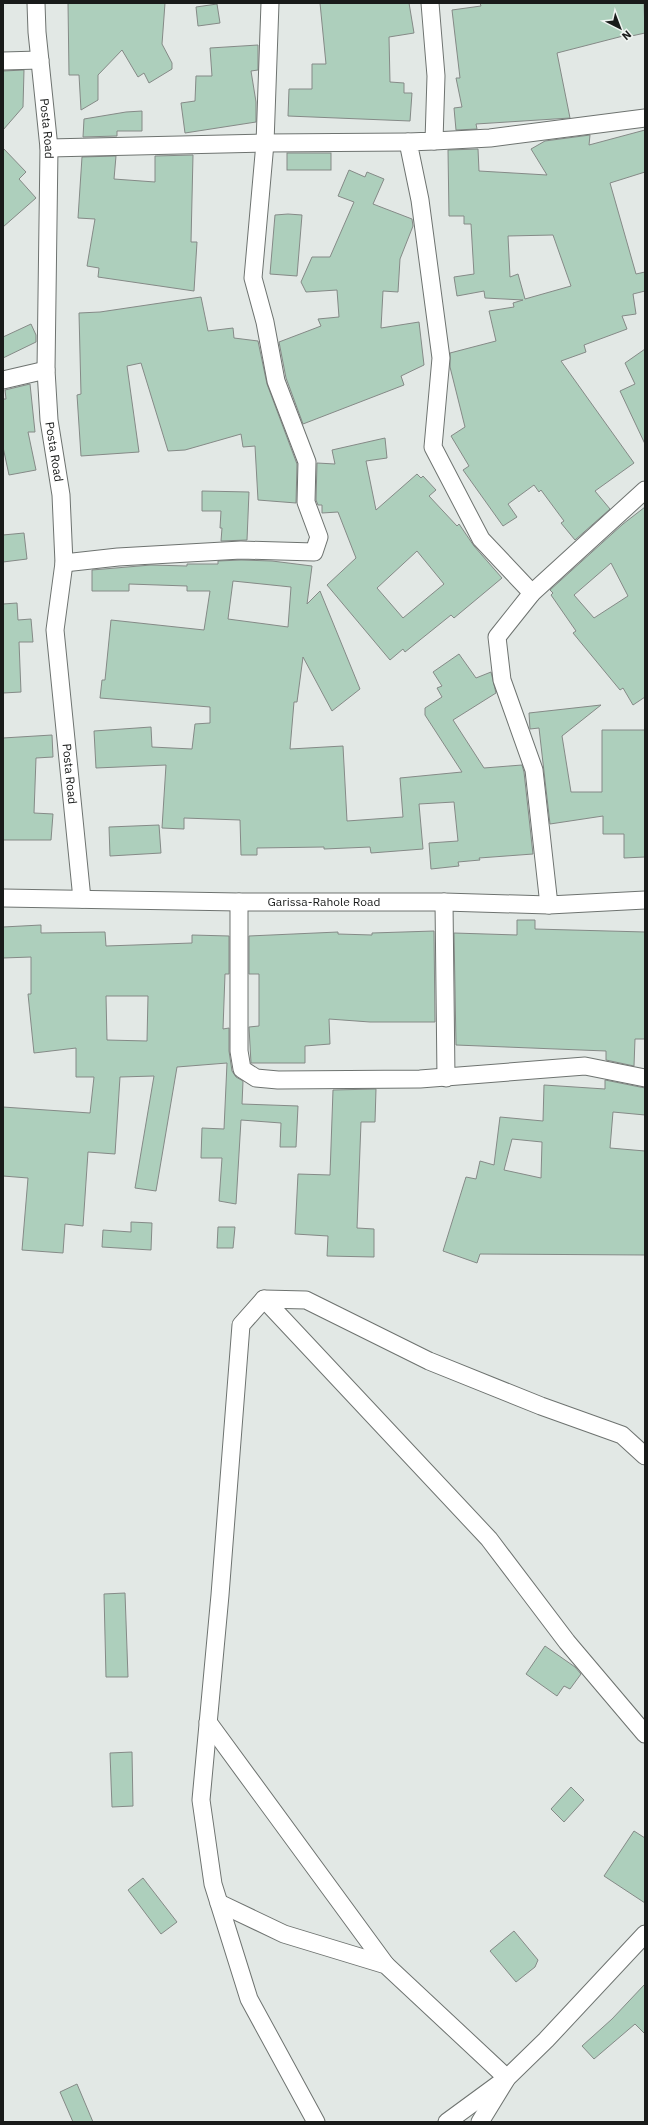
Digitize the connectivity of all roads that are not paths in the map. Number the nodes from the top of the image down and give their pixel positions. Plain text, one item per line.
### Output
1 (36, 3) edge
2 (270, 3) edge
3 (430, 3) edge
4 (40, 60) junction
5 (3, 61) edge
6 (645, 118) edge
7 (434, 141) junction
8 (408, 142) junction
9 (265, 143) junction
10 (49, 148) junction
11 (46, 370) junction
12 (3, 380) edge
13 (645, 490) edge
14 (64, 563) junction
15 (532, 593) junction
16 (3, 898) edge
17 (82, 899) junction
18 (645, 900) edge
19 (239, 902) junction
20 (444, 902) junction
21 (549, 905) junction
22 (446, 1078) junction
23 (645, 1078) edge
24 (264, 1300) junction
25 (645, 1456) edge
26 (208, 1722) junction
27 (645, 1734) edge
28 (219, 1903) junction
29 (645, 1934) edge
30 (386, 1965) junction
31 (507, 2078) junction
32 (316, 2122) edge
33 (447, 2122) edge
34 (480, 2122) edge

1 - 4 street, Posta Road
2 - 9 street
3 - 7 street
4 - 5 street
4 - 10 street, Posta Road
6 - 7 street
7 - 8 street
8 - 9 street
8 - 15 street
9 - 10 street
9 - 14 street
10 - 11 street, Posta Road
11 - 12 street
11 - 14 street, Posta Road
13 - 15 street
14 - 17 street, Posta Road
15 - 21 street
16 - 17 street, Garissa-Rahole Road
17 - 19 street, Garissa-Rahole Road
18 - 21 street, Garissa-Rahole Road
19 - 20 street, Garissa-Rahole Road
19 - 22 street
20 - 21 street, Garissa-Rahole Road
20 - 22 street
22 - 23 street
24 - 25 street
24 - 26 street
24 - 27 street
26 - 28 street
26 - 30 street
28 - 30 street
28 - 32 street
29 - 31 street
30 - 31 street
31 - 33 street
31 - 34 street

